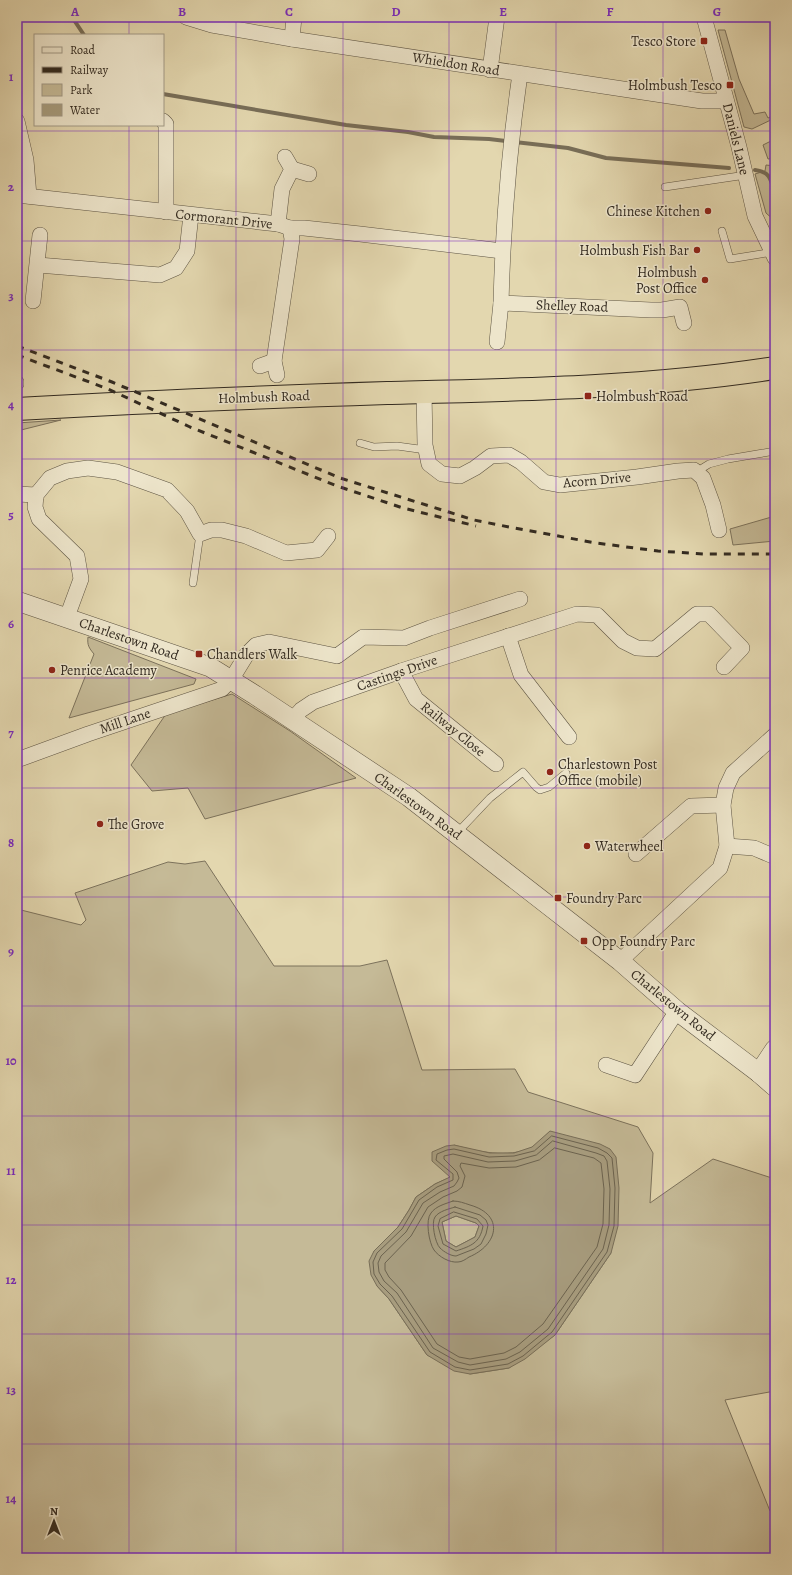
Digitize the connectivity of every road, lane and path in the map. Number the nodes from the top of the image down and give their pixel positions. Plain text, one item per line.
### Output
1 (186, 17) edge
2 (294, 17) edge
3 (497, 17) edge
4 (704, 17) edge
5 (292, 39) junction
6 (490, 70) junction
7 (520, 74) junction
8 (726, 101) junction
9 (17, 121) edge
10 (169, 122) edge
11 (308, 174) dead end
12 (746, 175) junction
13 (665, 188) dead end
14 (23, 196) edge
15 (166, 212) junction
16 (191, 215) junction
17 (284, 226) junction
18 (722, 231) dead end
19 (40, 235) dead end
20 (502, 251) junction
21 (774, 254) edge
22 (38, 265) junction
23 (33, 301) dead end
24 (501, 303) junction
25 (684, 323) dead end
26 (497, 342) dead end
27 (271, 367) dead end
28 (775, 368) edge
29 (17, 377) edge
30 (17, 386) edge
31 (424, 392) junction
32 (17, 409) edge
33 (360, 443) dead end
34 (426, 450) junction
35 (775, 451) edge
36 (696, 472) junction
37 (17, 494) edge
38 (36, 495) junction
39 (718, 530) dead end
40 (200, 534) junction
41 (328, 536) dead end
42 (193, 583) dead end
43 (520, 599) dead end
44 (17, 601) edge
45 (68, 617) junction
46 (508, 636) junction
47 (724, 667) dead end
48 (401, 671) junction
49 (231, 680) junction
50 (292, 720) junction
51 (775, 736) edge
52 (568, 737) dead end
53 (17, 760) edge
54 (496, 764) dead end
55 (566, 773) dead end
56 (723, 805) junction
57 (456, 834) junction
58 (727, 846) junction
59 (636, 854) dead end
60 (773, 856) dead end
61 (620, 961) junction
62 (677, 1011) junction
63 (775, 1049) edge
64 (606, 1065) dead end
65 (759, 1073) junction
66 (775, 1087) edge

1 - 5 street, Whieldon Road
2 - 5 street
3 - 6 street
4 - 8 street, Daniels Lane
5 - 6 street, Whieldon Road
6 - 7 street, Whieldon Road
7 - 8 street, Whieldon Road
7 - 20 street
8 - 12 street, Daniels Lane
9 - 14 street
10 - 15 street
11 - 17 street
12 - 13 lane
12 - 21 street, Daniels Lane
14 - 15 street, Cormorant Drive
15 - 16 street, Cormorant Drive
16 - 17 street, Cormorant Drive
16 - 22 street
17 - 20 street, Cormorant Drive
17 - 27 street
18 - 21 lane
19 - 22 street
20 - 24 street
22 - 23 street
24 - 25 street, Shelley Road
24 - 26 street
28 - 31 highway, Holmbush Road
29 - 30 lane
31 - 32 highway, Holmbush Road
31 - 34 street, Acorn Drive
33 - 34 lane
34 - 36 street, Acorn Drive
35 - 36 lane
36 - 39 street
37 - 38 street
38 - 40 street
38 - 45 street
40 - 41 street
40 - 42 lane
43 - 49 street
44 - 45 street, Charlestown Road
45 - 49 street, Charlestown Road
46 - 47 street, Castings Drive
46 - 48 street, Castings Drive
46 - 52 street
48 - 50 street, Castings Drive
48 - 54 street, Railway Close
49 - 50 street, Charlestown Road
49 - 53 street, Mill Lane
50 - 57 street, Charlestown Road
51 - 56 street
55 - 57 lane
56 - 58 street
56 - 59 street
57 - 61 street, Charlestown Road
58 - 60 street
58 - 61 street
61 - 62 street, Charlestown Road
62 - 64 street
62 - 65 street, Charlestown Road
63 - 65 street
65 - 66 street, Charlestown Road

